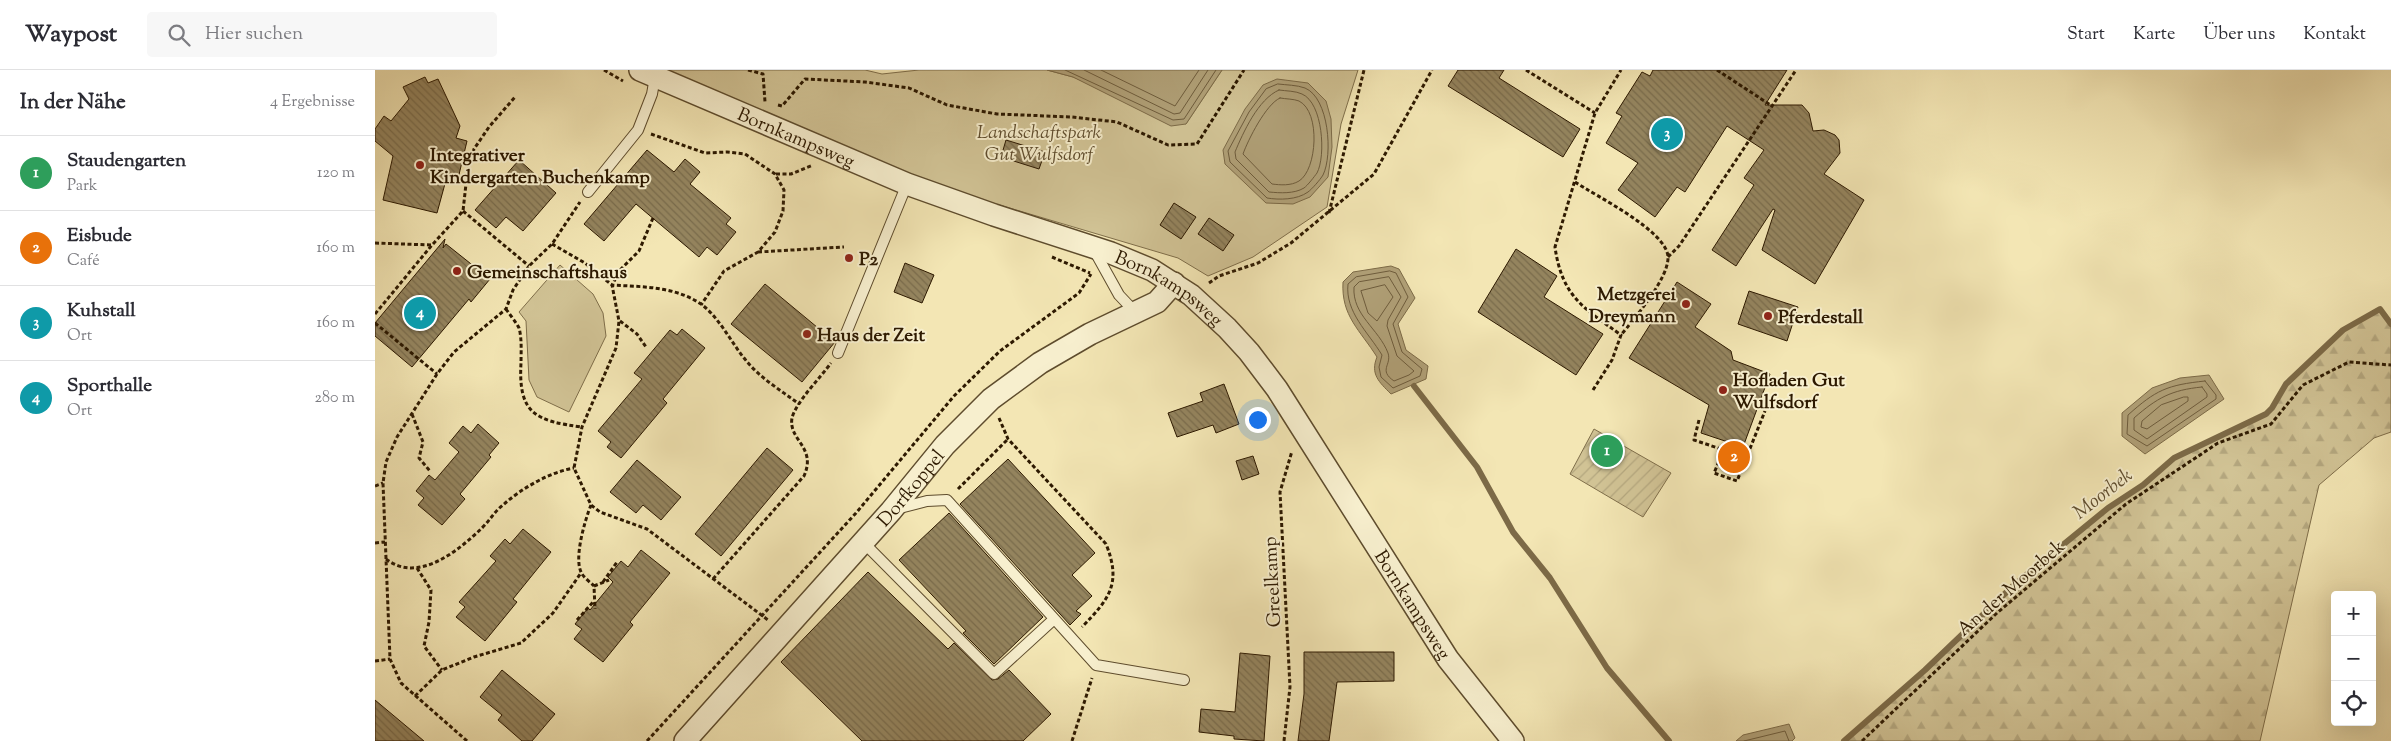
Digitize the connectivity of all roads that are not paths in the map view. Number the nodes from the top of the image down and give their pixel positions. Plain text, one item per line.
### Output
1 (647, 74) edge
2 (907, 184) junction
3 (588, 192) road end
4 (1092, 247) junction
5 (1174, 282) junction
6 (1135, 312) junction
7 (838, 352) road end
8 (891, 511) junction
9 (863, 542) junction
10 (1053, 620) junction
11 (1184, 680) dead end
12 (685, 741) edge
13 (1513, 741) edge

1 - 2 street, Bornkampsweg
1 - 3 lane
2 - 4 street, Bornkampsweg
2 - 7 lane
4 - 5 street, Bornkampsweg
4 - 6 lane
5 - 6 street, Dorfkoppel
5 - 13 street, Bornkampsweg
6 - 8 street, Dorfkoppel
8 - 9 street, Dorfkoppel
8 - 10 lane
9 - 10 lane
9 - 12 street, Dorfkoppel
10 - 11 lane

